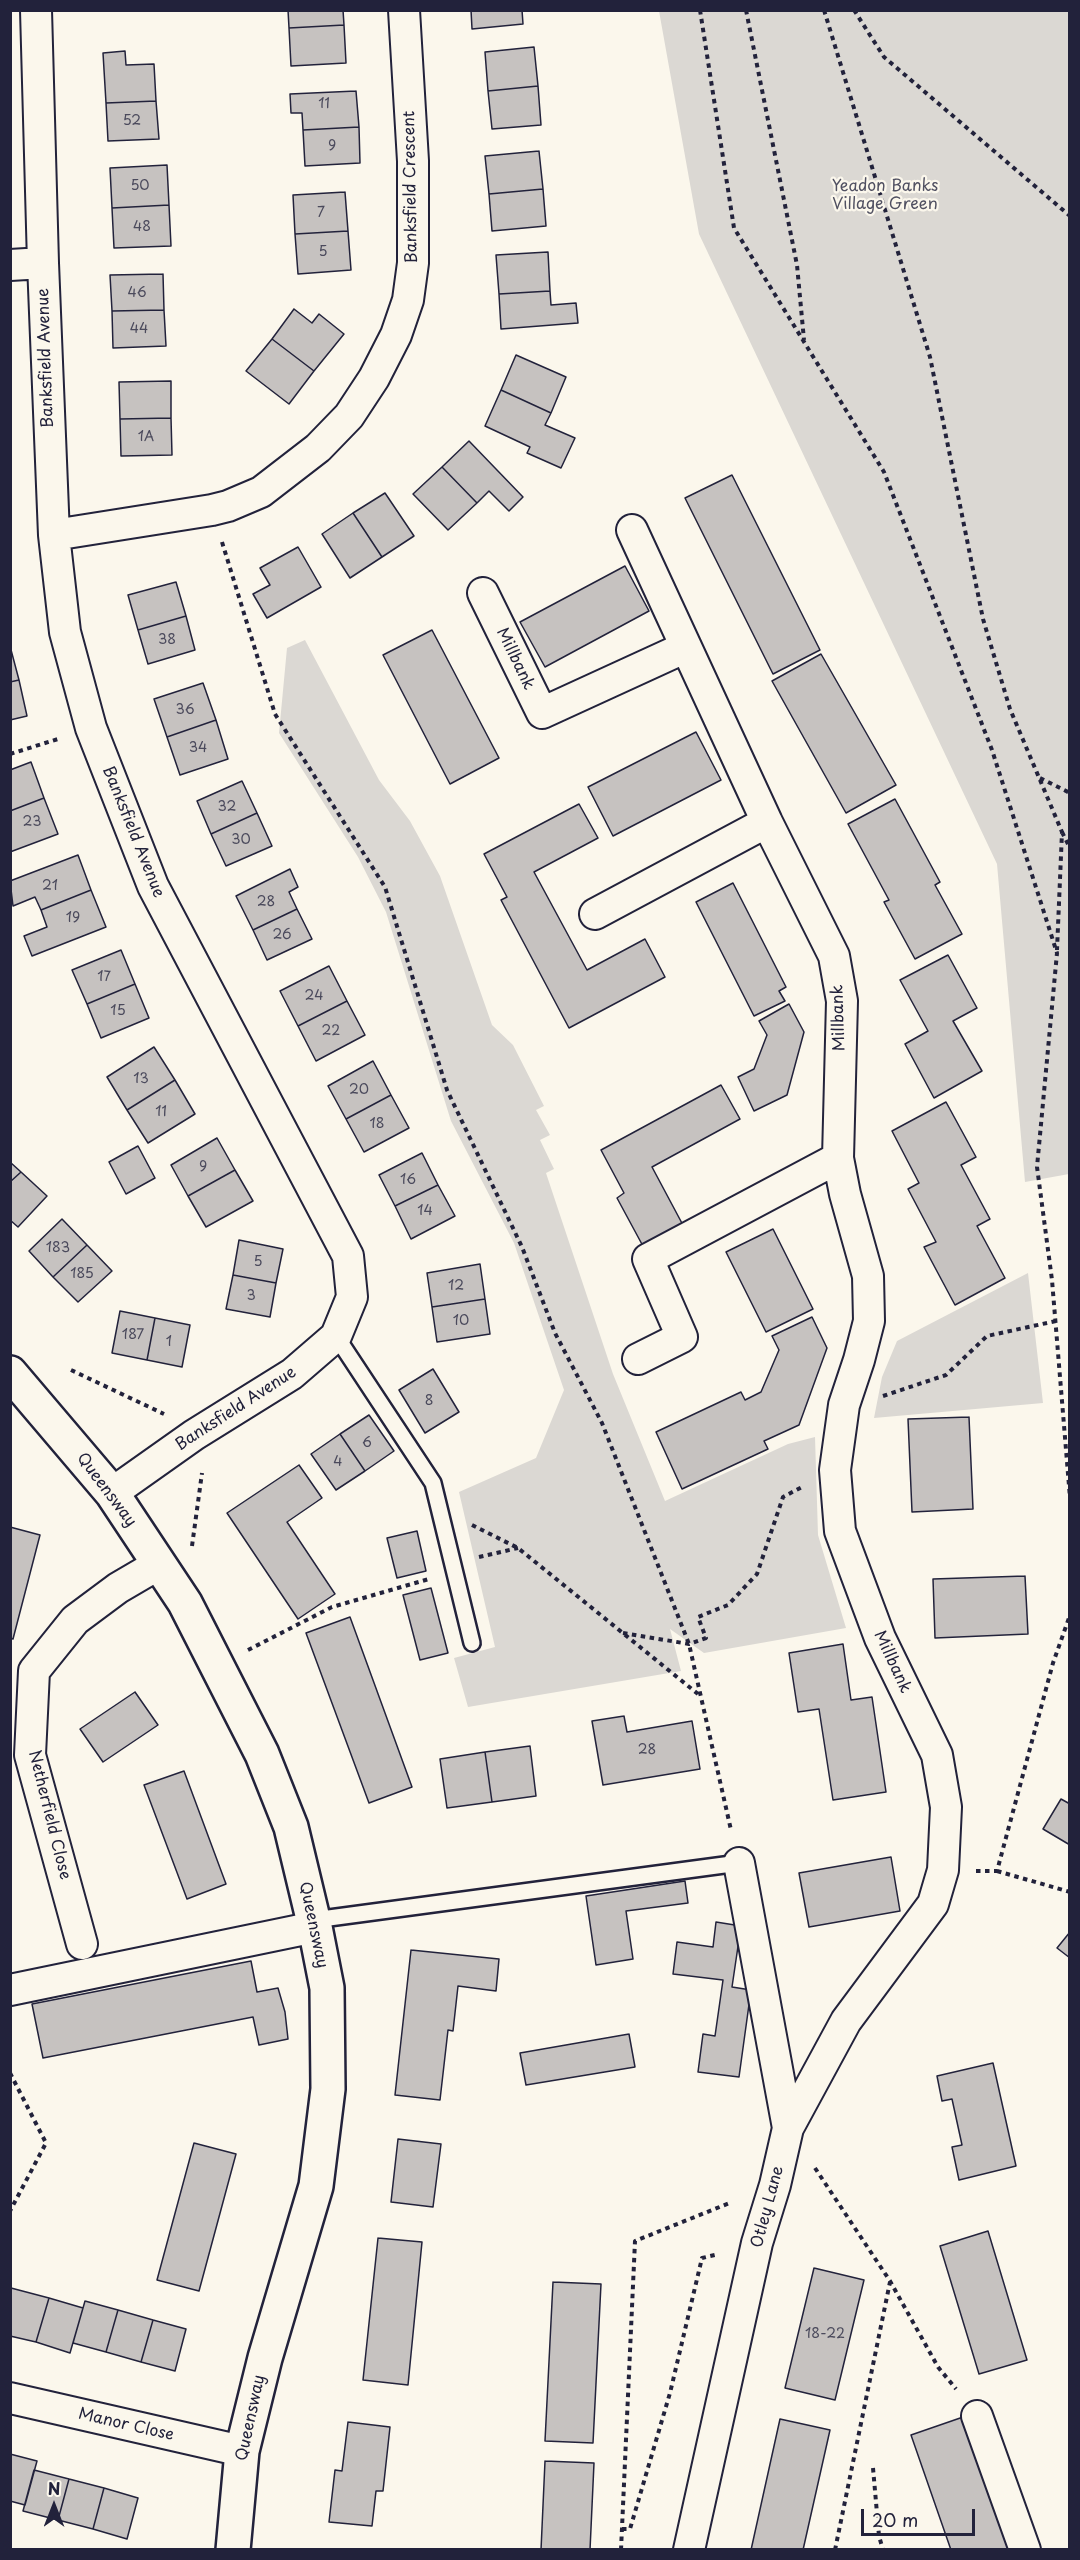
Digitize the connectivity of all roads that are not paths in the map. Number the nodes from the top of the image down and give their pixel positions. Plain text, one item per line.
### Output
1 (36, 10) edge
2 (404, 10) edge
3 (43, 264) junction
4 (10, 266) edge
5 (632, 530) dead end
6 (54, 535) junction
7 (483, 593) dead end
8 (686, 647) junction
9 (767, 822) junction
10 (595, 914) dead end
11 (838, 1158) junction
12 (336, 1336) junction
13 (638, 1359) dead end
14 (10, 1373) edge
15 (112, 1493) junction
16 (159, 1564) junction
17 (471, 1642) dead end
18 (739, 1863) joint
19 (315, 1923) junction
20 (82, 1944) dead end
21 (10, 1990) edge
22 (788, 2128) junction
23 (10, 2398) edge
24 (977, 2416) road end
25 (242, 2451) junction
26 (233, 2550) edge
27 (689, 2550) edge
28 (1025, 2550) edge

1 - 3 street, Banksfield Avenue
2 - 6 street, Banksfield Crescent
3 - 4 street
3 - 6 street, Banksfield Avenue
5 - 8 street, Millbank
6 - 12 street, Banksfield Avenue
7 - 8 street, Millbank
8 - 9 street, Millbank
9 - 10 street
9 - 11 street, Millbank
11 - 13 street
11 - 22 street, Millbank
12 - 15 street, Banksfield Avenue
12 - 17 lane
14 - 15 street, Queensway
15 - 16 street, Queensway
16 - 19 street, Queensway
16 - 20 street, Netherfield Close
18 - 19 lane
18 - 22 street, Otley Lane
19 - 21 street
19 - 25 street, Queensway
22 - 27 street, Otley Lane
23 - 25 street, Manor Close
24 - 28 street
25 - 26 street, Queensway

